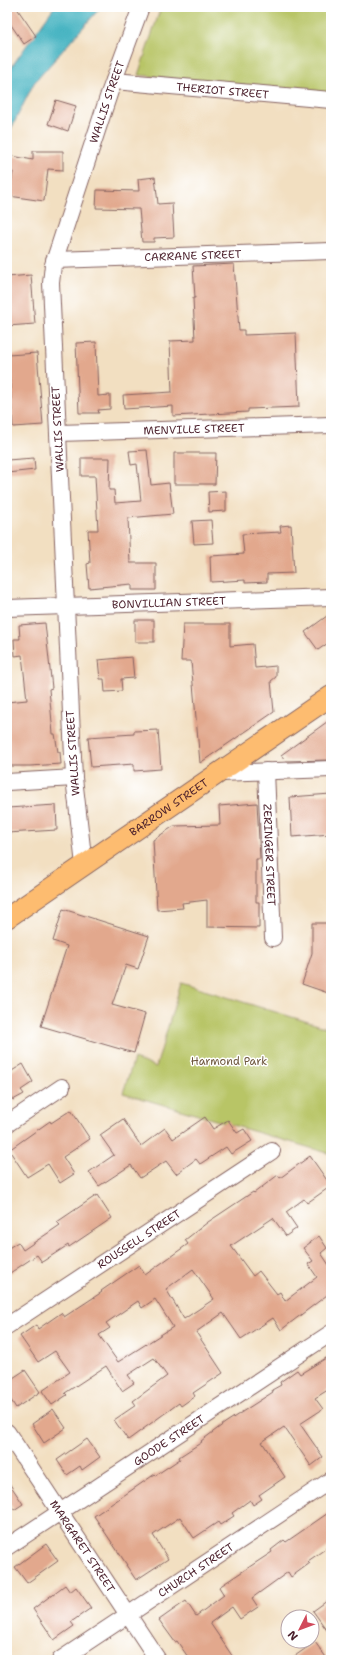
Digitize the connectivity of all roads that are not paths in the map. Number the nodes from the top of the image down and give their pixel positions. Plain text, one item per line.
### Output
1 (141, 7) edge
2 (114, 81) junction
3 (331, 100) edge
4 (331, 251) edge
5 (54, 260) junction
6 (331, 425) edge
7 (58, 433) junction
8 (331, 597) edge
9 (66, 606) junction
10 (7, 608) edge
11 (331, 696) edge
12 (331, 769) edge
13 (266, 771) junction
14 (220, 772) junction
15 (74, 778) junction
16 (7, 782) edge
17 (84, 865) junction
18 (7, 918) edge
19 (273, 938) dead end
20 (62, 1087) dead end
21 (7, 1124) edge
22 (272, 1151) dead end
23 (7, 1326) edge
24 (331, 1333) edge
25 (7, 1432) edge
26 (331, 1480) edge
27 (60, 1512) junction
28 (7, 1547) edge
29 (129, 1615) junction
30 (60, 1660) edge
31 (158, 1660) edge

1 - 2 street, WALLIS STREET
2 - 3 street, THERIOT STREET
2 - 5 street, WALLIS STREET
4 - 5 street, CARRANE STREET
5 - 7 street, WALLIS STREET
6 - 7 street, MENVILLE STREET
7 - 9 street, WALLIS STREET
8 - 9 street, BONVILLIAN STREET
9 - 10 street, BONVILLIAN STREET
9 - 15 street, WALLIS STREET
11 - 14 main road, BARROW STREET
12 - 13 street
13 - 14 street
13 - 19 street, ZERINGER STREET
14 - 17 main road, BARROW STREET
15 - 16 street
15 - 17 street, WALLIS STREET
17 - 18 main road, BARROW STREET
20 - 21 street
22 - 23 street, ROUSSELL STREET
24 - 27 street, GOODE STREET
25 - 27 street, MARGARET STREET
26 - 29 street, CHURCH STREET
27 - 28 street, GOODE STREET
27 - 29 street, MARGARET STREET
29 - 30 street, CHURCH STREET
29 - 31 street, MARGARET STREET

